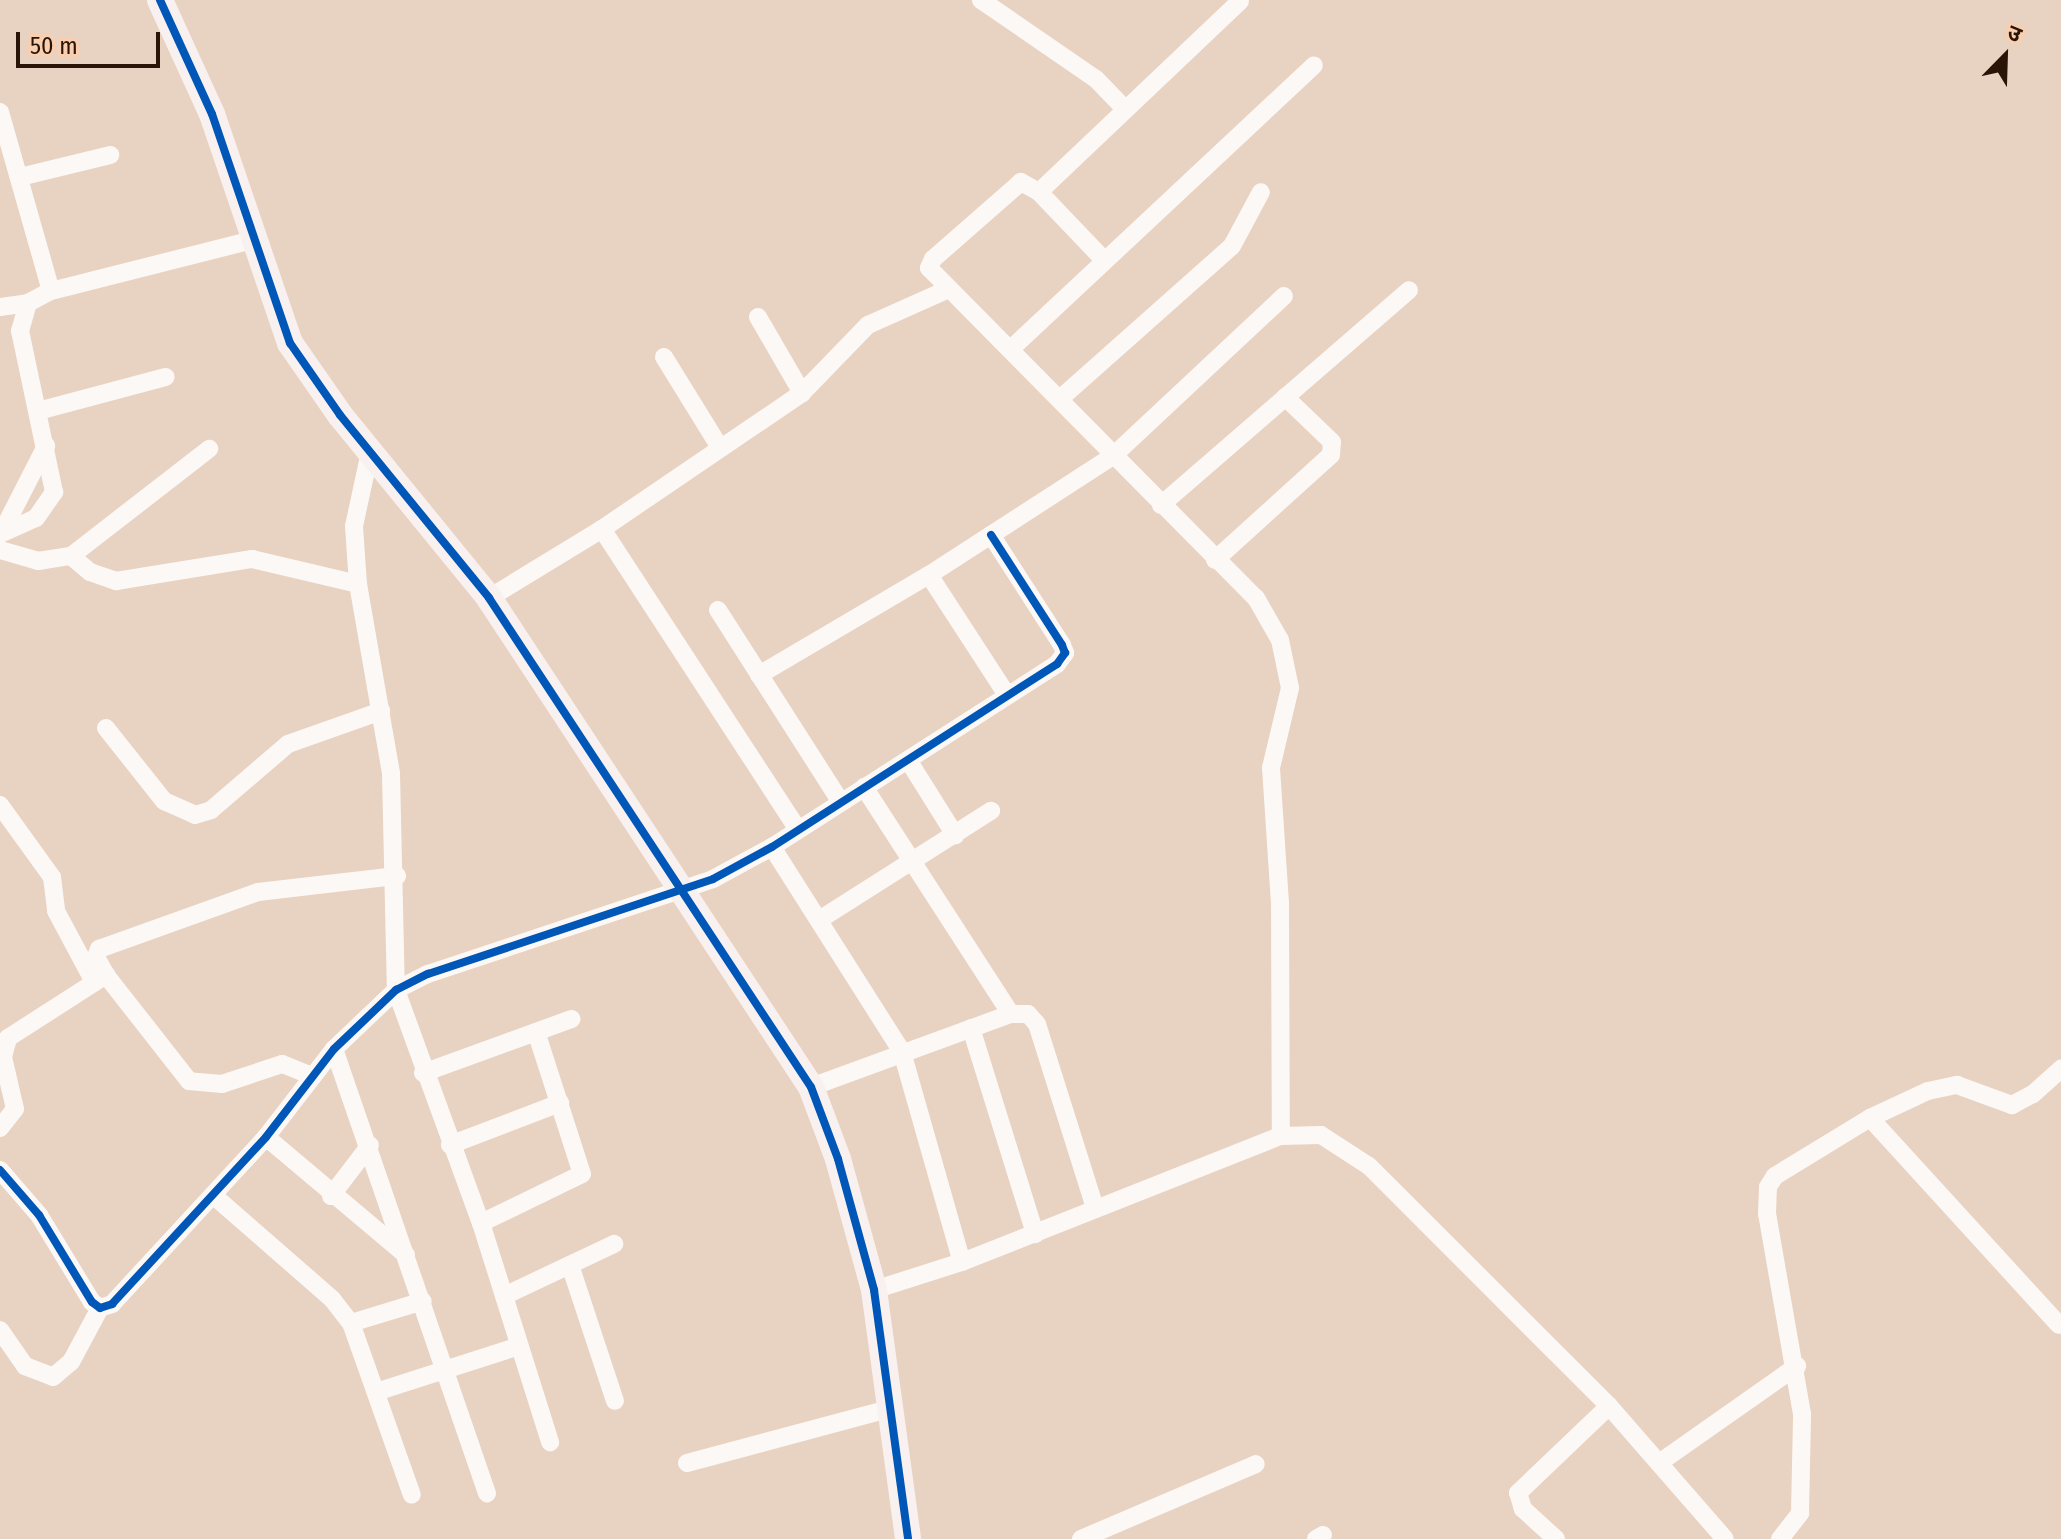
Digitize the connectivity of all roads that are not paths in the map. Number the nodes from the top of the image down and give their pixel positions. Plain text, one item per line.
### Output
1 (160, 0) edge
2 (981, 0) edge
3 (1240, 1) edge
4 (1314, 65) dead end
5 (1125, 109) junction
6 (0, 112) edge
7 (110, 155) dead end
8 (20, 177) junction
9 (1039, 192) junction
10 (1261, 192) dead end
11 (252, 240) junction
12 (1103, 259) junction
13 (949, 289) junction
14 (1409, 290) dead end
15 (51, 291) junction
16 (1284, 296) dead end
17 (28, 303) junction
18 (0, 307) edge
19 (758, 317) dead end
20 (1013, 347) junction
21 (664, 357) dead end
22 (166, 377) dead end
23 (802, 393) junction
24 (1062, 397) junction
25 (1285, 397) junction
26 (38, 411) junction
27 (46, 446) junction
28 (719, 446) junction
29 (209, 449) dead end
30 (370, 452) junction
31 (1113, 456) junction
32 (1161, 505) junction
33 (602, 529) junction
34 (991, 535) junction
35 (1, 539) edge
36 (71, 556) junction
37 (1215, 560) junction
38 (929, 575) junction
39 (358, 584) junction
40 (489, 598) junction
41 (718, 610) dead end
42 (759, 675) junction
43 (1007, 695) junction
44 (381, 711) junction
45 (106, 728) dead end
46 (908, 760) junction
47 (864, 787) junction
48 (841, 802) junction
49 (0, 805) edge
50 (991, 811) dead end
51 (798, 830) junction
52 (955, 835) junction
53 (772, 847) junction
54 (915, 861) junction
55 (397, 876) junction
56 (685, 889) junction
57 (819, 920) junction
58 (100, 979) junction
59 (396, 990) junction
60 (1011, 1014) junction
61 (571, 1019) dead end
62 (971, 1028) junction
63 (536, 1032) junction
64 (334, 1049) junction
65 (902, 1052) junction
66 (2061, 1069) edge
67 (423, 1073) junction
68 (312, 1076) junction
69 (811, 1087) junction
70 (560, 1103) junction
71 (1870, 1118) junction
72 (0, 1128) edge
73 (1281, 1136) junction
74 (266, 1137) junction
75 (370, 1145) junction
76 (450, 1145) junction
77 (0, 1170) edge
78 (214, 1196) junction
79 (331, 1196) junction
80 (1095, 1208) junction
81 (481, 1223) junction
82 (1035, 1234) junction
83 (614, 1244) dead end
84 (406, 1255) junction
85 (962, 1262) junction
86 (570, 1265) junction
87 (874, 1290) junction
88 (504, 1296) junction
89 (423, 1301) junction
90 (100, 1308) junction
91 (351, 1323) junction
92 (2059, 1325) dead end
93 (0, 1330) edge
94 (519, 1346) junction
95 (1797, 1366) junction
96 (449, 1371) junction
97 (376, 1392) junction
98 (615, 1401) dead end
99 (1609, 1406) junction
100 (889, 1409) junction
101 (550, 1442) dead end
102 (687, 1463) dead end
103 (1659, 1463) junction
104 (1256, 1464) dead end
105 (487, 1493) dead end
106 (412, 1495) dead end
107 (908, 1539) edge
108 (1081, 1539) edge
109 (1556, 1539) edge
110 (1725, 1539) edge
111 (1780, 1539) edge

1 - 11 street
2 - 5 street
3 - 5 street
4 - 12 street
5 - 9 street
6 - 8 street
7 - 8 street
8 - 15 street
9 - 12 street
9 - 13 street
10 - 24 street
11 - 15 street
11 - 30 street
12 - 20 street
13 - 20 street
13 - 23 street
14 - 25 street
15 - 17 street
16 - 31 street
17 - 18 street
17 - 26 street
19 - 23 street
20 - 24 street
21 - 28 street
22 - 26 street
23 - 28 street
24 - 31 street
25 - 32 street
25 - 37 street
26 - 27 street
27 - 35 street
27 - 35 street
28 - 33 street
29 - 36 street
30 - 39 street
30 - 40 street
31 - 32 street
31 - 34 street
32 - 37 street
33 - 40 street
33 - 51 street
34 - 38 street
34 - 43 street
35 - 36 street
36 - 39 street
37 - 73 street
38 - 42 street
38 - 43 street
39 - 44 street
40 - 56 street
41 - 42 street
42 - 48 street
43 - 46 street
44 - 45 street
44 - 55 street
46 - 47 street
46 - 52 street
47 - 48 street
47 - 54 street
48 - 51 street
49 - 58 street
50 - 52 street
51 - 53 street
52 - 54 street
53 - 56 street
53 - 57 street
54 - 57 street
54 - 60 street
55 - 58 street
55 - 59 street
56 - 59 street
56 - 69 street
57 - 65 street
58 - 68 street
58 - 72 street
59 - 64 street
59 - 67 street
60 - 62 street
60 - 80 street
61 - 63 street
62 - 65 street
62 - 82 street
63 - 67 street
63 - 70 street
64 - 68 street
64 - 75 street
65 - 69 street
65 - 85 street
66 - 71 street
67 - 76 street
68 - 74 street
69 - 87 street
70 - 76 street
70 - 81 street
71 - 92 street
71 - 95 street
73 - 80 street
73 - 99 street
74 - 78 street
74 - 79 street
75 - 79 street
75 - 84 street
76 - 81 street
77 - 90 street
78 - 90 street
78 - 91 street
79 - 84 street
80 - 82 street
81 - 88 street
82 - 85 street
83 - 86 street
84 - 89 street
85 - 87 street
86 - 88 street
86 - 98 street
87 - 100 street
88 - 94 street
89 - 91 street
89 - 96 street
90 - 93 street
91 - 97 street
94 - 96 street
94 - 101 street
95 - 103 street
95 - 111 street
96 - 97 street
96 - 105 street
97 - 106 street
99 - 103 street
99 - 109 street
100 - 102 street
100 - 107 street
103 - 110 street
104 - 108 street

